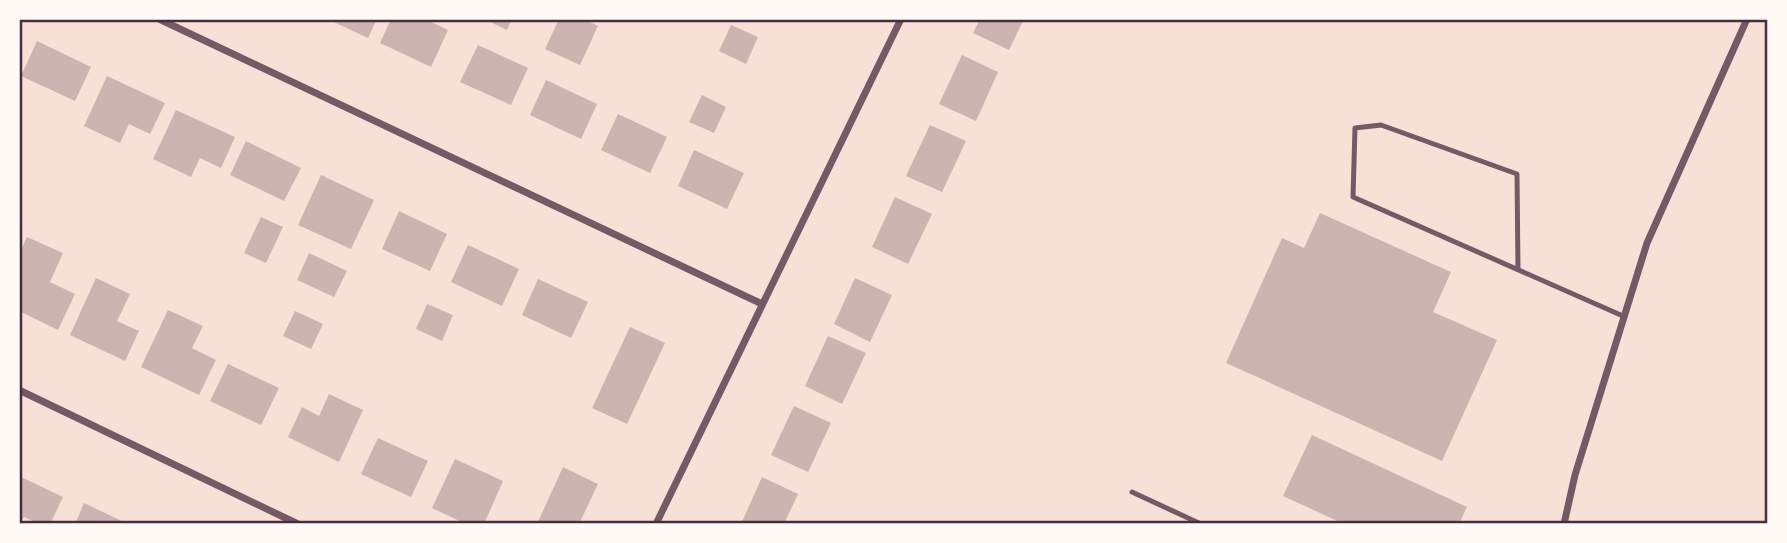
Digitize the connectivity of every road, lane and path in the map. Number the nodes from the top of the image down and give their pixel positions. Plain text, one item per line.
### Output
1 (159, 19) edge
2 (901, 19) edge
3 (1747, 19) edge
4 (1518, 270) junction
5 (762, 304) junction
6 (1623, 316) junction
7 (19, 390) edge
8 (1132, 492) dead end
9 (298, 524) edge
10 (656, 524) edge
11 (1201, 524) edge
12 (1564, 524) edge

1 - 5 street
2 - 5 street
3 - 6 street
4 - 4 lane
4 - 6 lane
5 - 10 street
6 - 12 street
7 - 9 street
8 - 11 lane

